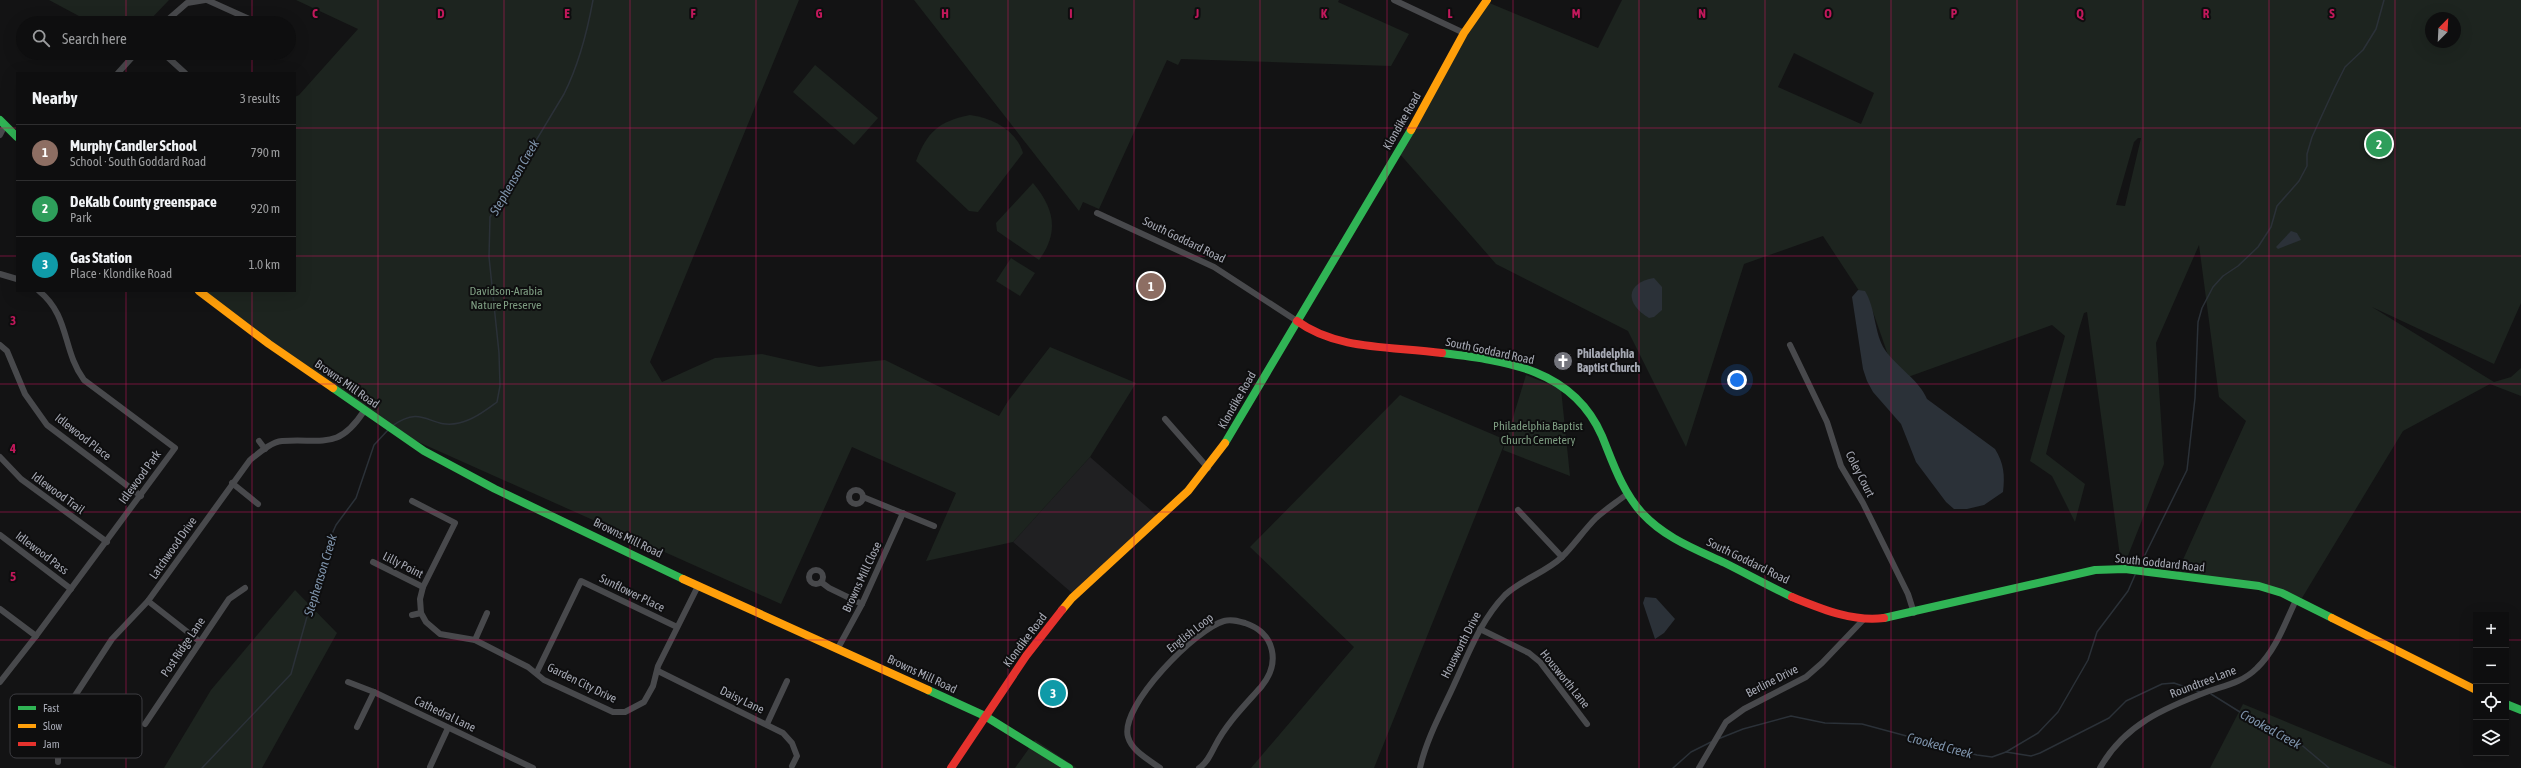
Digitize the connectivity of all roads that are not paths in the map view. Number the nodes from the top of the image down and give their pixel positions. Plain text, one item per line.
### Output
1 (206, 0) edge
2 (1394, 0) edge
3 (1487, 0) edge
4 (172, 16) edge
5 (242, 16) edge
6 (1464, 33) junction
7 (130, 60) edge
8 (171, 60) edge
9 (119, 72) edge
10 (184, 72) edge
11 (2, 122) edge
12 (0, 135) edge
13 (16, 136) edge
14 (1097, 213) dead end
15 (0, 274) edge
16 (16, 279) edge
17 (40, 292) edge
18 (200, 292) edge
19 (1297, 321) junction
20 (0, 345) edge
21 (1790, 345) dead end
22 (364, 411) junction
23 (1165, 419) dead end
24 (259, 441) dead end
25 (181, 444) dead end
26 (175, 448) junction
27 (265, 448) junction
28 (0, 457) edge
29 (1208, 468) junction
30 (232, 483) junction
31 (1627, 494) junction
32 (141, 496) junction
33 (863, 497) dead end
34 (412, 501) dead end
35 (258, 504) dead end
36 (1518, 510) dead end
37 (903, 513) junction
38 (934, 526) dead end
39 (0, 535) edge
40 (107, 542) junction
41 (1562, 557) junction
42 (373, 562) dead end
43 (821, 582) dead end
44 (698, 586) junction
45 (423, 587) junction
46 (244, 588) dead end
47 (71, 589) junction
48 (2296, 600) junction
49 (148, 601) junction
50 (862, 604) junction
51 (0, 609) edge
52 (1914, 612) junction
53 (421, 613) junction
54 (487, 613) dead end
55 (412, 615) dead end
56 (1864, 619) junction
57 (677, 627) junction
58 (1480, 629) junction
59 (36, 636) junction
60 (475, 640) junction
61 (199, 641) junction
62 (838, 648) junction
63 (658, 671) junction
64 (537, 672) junction
65 (787, 681) dead end
66 (0, 682) edge
67 (348, 682) dead end
68 (2473, 688) edge
69 (374, 692) junction
70 (76, 694) edge
71 (2509, 705) edge
72 (2521, 710) edge
73 (985, 716) junction
74 (145, 724) dead end
75 (767, 724) junction
76 (1587, 724) dead end
77 (357, 728) dead end
78 (448, 728) junction
79 (58, 758) edge
80 (58, 762) dead end
81 (520, 766) edge
82 (792, 766) dead end
83 (430, 767) dead end
84 (533, 768) edge
85 (951, 768) edge
86 (1069, 768) edge
87 (1160, 768) edge
88 (1199, 768) edge
89 (1420, 768) edge
90 (1699, 768) edge
91 (2100, 768) edge

1 - 4 street
1 - 5 street
2 - 6 street
3 - 6 main road, Klondike Road
6 - 19 main road, Klondike Road
7 - 9 street
8 - 10 street
11 - 12 street
11 - 13 main road
14 - 19 street, South Goddard Road
15 - 16 street
17 - 26 street, Idlewood Park
18 - 22 main road, Browns Mill Road
19 - 29 main road, Klondike Road
19 - 31 main road, South Goddard Road
20 - 32 street, Idlewood Place
21 - 52 street, Coley Court
22 - 27 street, Latchwood Drive
22 - 44 main road, Browns Mill Road
23 - 29 street
24 - 27 street
25 - 26 street
26 - 32 street, Idlewood Park
27 - 30 street, Latchwood Drive
28 - 40 street, Idlewood Trail
29 - 73 main road, Klondike Road
30 - 35 street
30 - 49 street, Latchwood Drive
31 - 41 street, Housworth Drive
31 - 56 main road, South Goddard Road
32 - 40 street, Idlewood Park
33 - 37 street
34 - 45 street
36 - 41 street
37 - 38 street
37 - 50 street, Browns Mill Close
39 - 47 street, Idlewood Pass
40 - 47 street, Idlewood Park
41 - 58 street, Housworth Drive
42 - 45 street, Lilly Point
43 - 50 street
44 - 57 street, Garden City Drive
44 - 62 main road, Browns Mill Road
45 - 53 street
46 - 61 street, Post Ridge Lane
47 - 59 street, Idlewood Park
48 - 52 main road, South Goddard Road
48 - 68 main road, South Goddard Road
48 - 91 street, Roundtree Lane
49 - 61 street
49 - 70 street, Latchwood Drive
50 - 62 street, Browns Mill Close
51 - 59 street
52 - 56 main road, South Goddard Road
53 - 55 street
53 - 60 street, Garden City Drive
54 - 60 street
56 - 90 street, Berline Drive
57 - 63 street, Garden City Drive
57 - 64 street, Sunflower Place
58 - 76 street, Housworth Lane
58 - 89 street, Housworth Drive
59 - 66 street, Idlewood Park
60 - 64 street, Garden City Drive
61 - 74 street, Post Ridge Lane
62 - 73 main road, Browns Mill Road
63 - 64 street, Garden City Drive
63 - 75 street, Daisy Lane
65 - 75 street
67 - 69 street, Cathedral Lane
69 - 77 street
69 - 78 street, Cathedral Lane
71 - 72 main road
73 - 85 main road, Klondike Road
73 - 86 main road, Browns Mill Road
75 - 82 street, Daisy Lane
78 - 81 street, Cathedral Lane
78 - 83 street
79 - 80 street, Latchwood Drive
81 - 84 street, Cathedral Lane
87 - 88 street, English Loop

